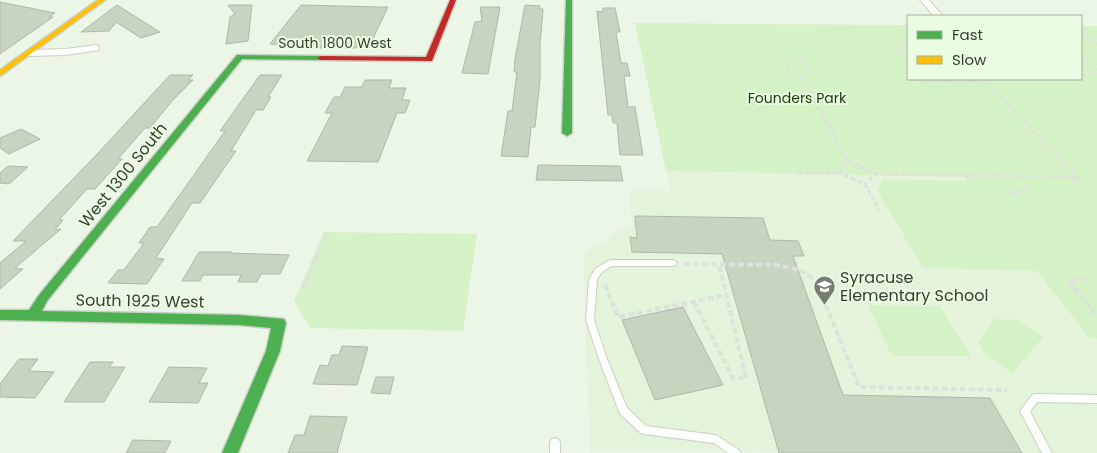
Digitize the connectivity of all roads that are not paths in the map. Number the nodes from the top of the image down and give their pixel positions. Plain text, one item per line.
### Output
1 (102, 0) edge
2 (453, 0) edge
3 (569, 0) edge
4 (924, 0) edge
5 (938, 15) edge
6 (96, 48) dead end
7 (29, 53) junction
8 (240, 57) joint
9 (0, 74) edge
10 (567, 133) dead end
11 (673, 263) road end
12 (0, 315) edge
13 (33, 316) junction
14 (1097, 398) edge
15 (555, 442) dead end
16 (230, 453) edge
17 (555, 453) edge
18 (736, 453) edge
19 (1047, 453) edge

1 - 7 street
2 - 8 street, South 1800 West
3 - 10 street
4 - 5 street
6 - 7 street
7 - 9 street
8 - 13 street, West 1300 South
11 - 18 lane
12 - 13 street, South 1925 West
13 - 16 street, South 1925 West
14 - 19 lane
15 - 17 lane

